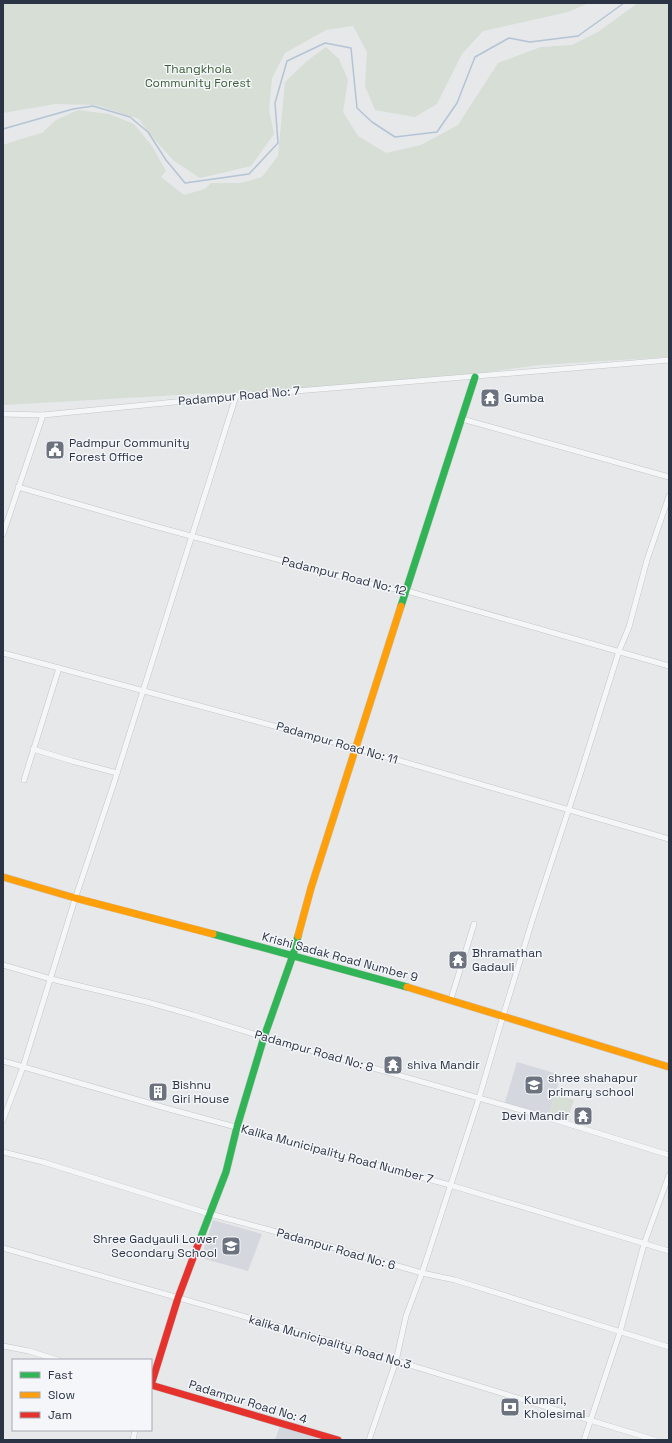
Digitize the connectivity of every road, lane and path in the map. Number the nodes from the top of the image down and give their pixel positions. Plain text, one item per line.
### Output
1 (669, 360) edge
2 (475, 377) junction
3 (236, 396) junction
4 (3, 414) edge
5 (43, 415) junction
6 (462, 419) junction
7 (669, 477) edge
8 (18, 487) junction
9 (669, 496) edge
10 (3, 534) edge
11 (192, 536) junction
12 (407, 591) junction
13 (619, 651) junction
14 (3, 653) edge
15 (669, 666) edge
16 (59, 668) junction
17 (142, 690) junction
18 (356, 748) junction
19 (33, 749) junction
20 (117, 773) junction
21 (24, 780) dead end
22 (569, 810) junction
23 (669, 839) edge
24 (3, 877) edge
25 (75, 899) junction
26 (474, 924) dead end
27 (293, 955) junction
28 (3, 965) edge
29 (52, 979) junction
30 (451, 999) junction
31 (503, 1016) junction
32 (264, 1037) junction
33 (3, 1061) edge
34 (23, 1067) junction
35 (669, 1067) edge
36 (479, 1098) junction
37 (3, 1120) edge
38 (237, 1127) junction
39 (3, 1152) edge
40 (669, 1155) edge
41 (669, 1175) edge
42 (450, 1185) junction
43 (210, 1214) junction
44 (644, 1244) junction
45 (3, 1248) edge
46 (669, 1251) edge
47 (422, 1273) junction
48 (178, 1298) junction
49 (620, 1332) junction
50 (3, 1346) edge
51 (669, 1347) edge
52 (55, 1359) edge
53 (396, 1361) junction
54 (152, 1382) edge
55 (152, 1385) edge
56 (590, 1420) junction
57 (338, 1440) edge
58 (369, 1440) edge
59 (584, 1440) edge
60 (655, 1440) edge

1 - 2 street, Padampur Road No: 7
2 - 3 street, Padampur Road No: 7
2 - 6 street
3 - 5 street, Padampur Road No: 7
3 - 11 street
4 - 5 street, Padampur Road No: 7
5 - 8 street
6 - 7 street
6 - 12 street
8 - 10 street
8 - 11 street, Padampur Road No: 12
9 - 13 street
11 - 12 street, Padampur Road No: 12
11 - 17 street
12 - 13 street, Padampur Road No: 12
12 - 18 street
13 - 15 street, Padampur Road No: 12
13 - 22 street
14 - 16 street, Padampur Road No: 11
16 - 17 street, Padampur Road No: 11
16 - 19 street
17 - 18 street, Padampur Road No: 11
17 - 20 street
18 - 22 street, Padampur Road No: 11
18 - 27 street
19 - 20 street
19 - 21 street
20 - 25 street
22 - 23 street, Padampur Road No: 11
22 - 31 street
24 - 25 street, Krishi Sadak Road Number 9
25 - 27 street, Krishi Sadak Road Number 9
25 - 29 street
26 - 30 street
27 - 30 street, Krishi Sadak Road Number 9
27 - 32 street
28 - 29 street, Padampur Road No: 8
29 - 32 street, Padampur Road No: 8
29 - 34 street
30 - 31 street, Krishi Sadak Road Number 9
31 - 35 street, Krishi Sadak Road Number 9
31 - 36 street
32 - 36 street, Padampur Road No: 8
32 - 38 street
33 - 34 street, Kalika Municipality Road Number 7
34 - 37 street
34 - 38 street, Kalika Municipality Road Number 7
36 - 40 street, Padampur Road No: 8
36 - 42 street
38 - 42 street, Kalika Municipality Road Number 7
38 - 43 street
39 - 43 street, Padampur Road No: 6
41 - 44 street
42 - 44 street, Kalika Municipality Road Number 7
42 - 47 street
43 - 47 street, Padampur Road No: 6
43 - 48 street
44 - 46 street, Kalika Municipality Road Number 7
44 - 49 street
45 - 48 street, kalika Municipality Road No.3
47 - 49 street, Padampur Road No: 6
47 - 53 street
48 - 53 street, kalika Municipality Road No.3
48 - 54 street
49 - 51 street, Padampur Road No: 6
49 - 56 street
50 - 52 street
53 - 56 street, kalika Municipality Road No.3
53 - 58 street
55 - 57 street, Padampur Road No: 4
56 - 59 street
56 - 60 street, kalika Municipality Road No.3

